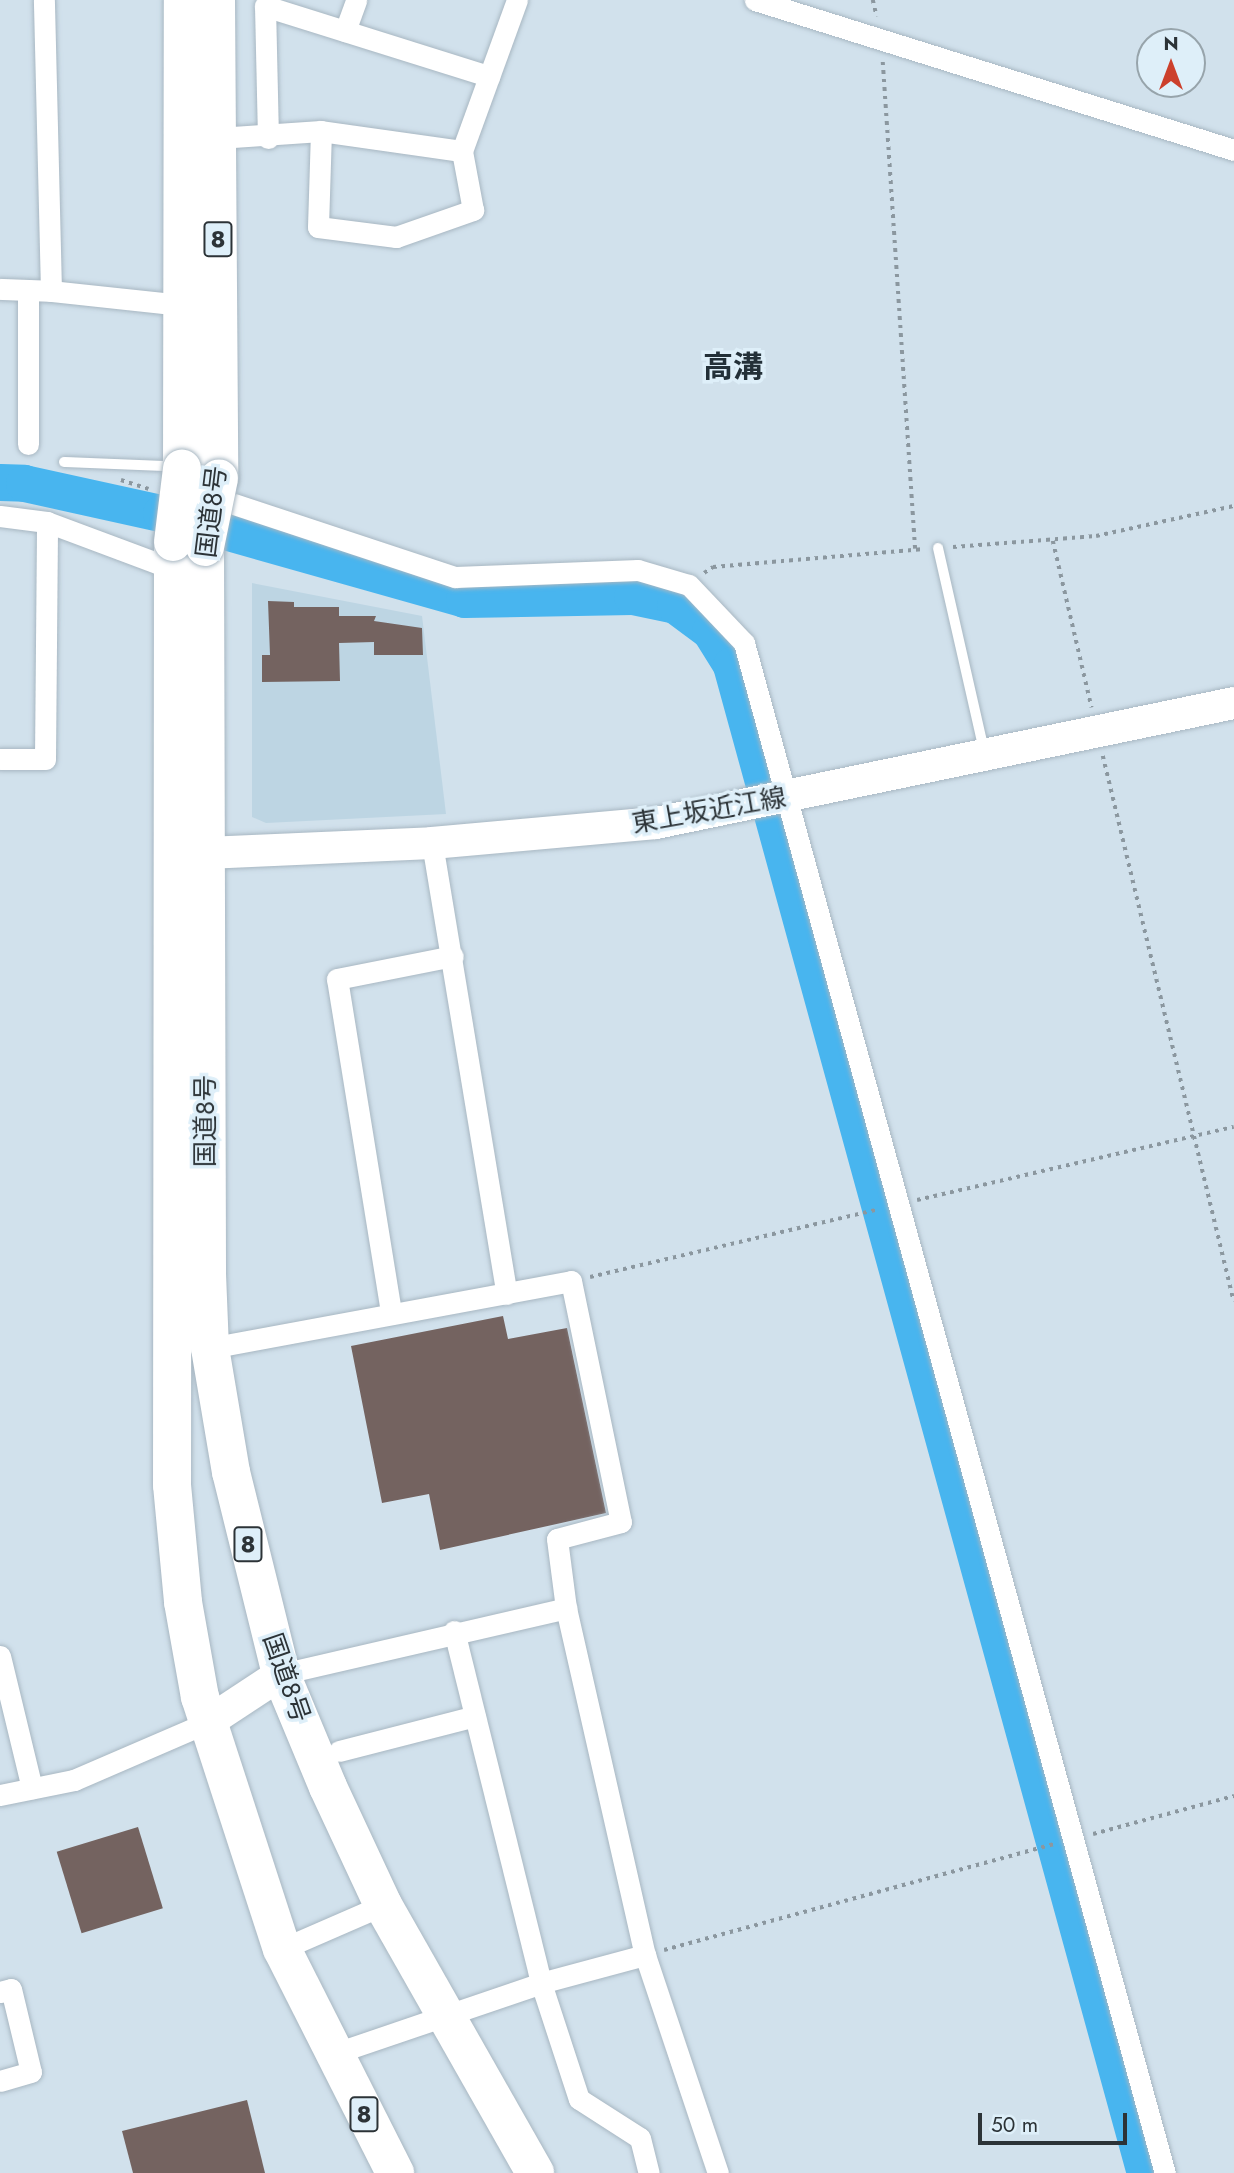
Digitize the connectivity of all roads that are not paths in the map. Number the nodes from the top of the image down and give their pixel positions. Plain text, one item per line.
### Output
1 (44, 0) edge
2 (183, 0) edge
3 (216, 0) edge
4 (356, 0) edge
5 (517, 0) edge
6 (755, 0) edge
7 (345, 31) junction
8 (489, 76) junction
9 (321, 131) junction
10 (218, 138) junction
11 (268, 138) junction
12 (1234, 150) edge
13 (462, 152) junction
14 (0, 289) edge
15 (28, 290) junction
16 (51, 290) junction
17 (201, 305) junction
18 (28, 444) dead end
19 (64, 462) dead end
20 (173, 468) junction
21 (227, 491) junction
22 (0, 516) edge
23 (47, 522) junction
24 (938, 548) road end
25 (183, 553) junction
26 (1234, 703) edge
27 (985, 757) junction
28 (0, 759) edge
29 (774, 801) junction
30 (432, 843) junction
31 (191, 854) junction
32 (453, 956) junction
33 (508, 1294) junction
34 (391, 1312) junction
35 (210, 1348) junction
36 (566, 1608) junction
37 (454, 1631) junction
38 (0, 1656) edge
39 (281, 1674) junction
40 (475, 1716) junction
41 (208, 1722) junction
42 (339, 1751) dead end
43 (32, 1788) junction
44 (0, 1795) edge
45 (383, 1905) junction
46 (282, 1949) junction
47 (645, 1955) junction
48 (541, 1983) junction
49 (0, 1992) edge
50 (445, 2015) junction
51 (333, 2054) junction
52 (0, 2081) edge
53 (395, 2173) edge
54 (535, 2173) edge
55 (649, 2173) edge
56 (718, 2173) edge
57 (1165, 2173) edge

1 - 16 street
2 - 17 highway, 国道8号 / 8
3 - 10 highway, 国道8号 / 8
4 - 7 street
5 - 8 street
6 - 12 street
7 - 8 street
7 - 11 street
8 - 13 street
9 - 11 street
9 - 13 street
9 - 13 street
10 - 11 street
10 - 17 highway, 国道8号 / 8
14 - 15 street
15 - 16 street
15 - 18 street
16 - 17 street
17 - 20 highway, 国道8号 / 8
17 - 21 highway, 国道8号 / 8
19 - 20 lane
20 - 25 highway, 国道8号 / 8, bridge
21 - 25 highway, 国道8号 / 8, bridge
21 - 29 street
22 - 23 street
23 - 25 street
23 - 28 street
24 - 27 lane
25 - 31 highway, 国道8号 / 8
26 - 27 main road, 東上坂近江線
27 - 29 main road, 東上坂近江線
29 - 30 main road, 東上坂近江線
29 - 57 street
30 - 31 main road, 東上坂近江線
30 - 32 street
31 - 35 highway, 国道8号 / 8
31 - 41 highway, 国道8号 / 8
32 - 33 street
32 - 34 street
33 - 34 street
33 - 36 street
34 - 35 street
35 - 39 highway, 国道8号 / 8
36 - 37 street
36 - 47 street
37 - 39 street
37 - 40 street
38 - 43 street
39 - 41 main road
39 - 45 highway, 国道8号 / 8
40 - 42 street
40 - 48 street
41 - 43 street
41 - 46 highway, 国道8号 / 8
43 - 44 street
45 - 46 street
45 - 50 highway, 国道8号 / 8
46 - 51 highway, 国道8号 / 8
47 - 48 street
47 - 56 street
48 - 50 street
48 - 55 street
49 - 52 street
50 - 51 street
50 - 54 highway, 国道8号 / 8
51 - 53 highway, 国道8号 / 8

